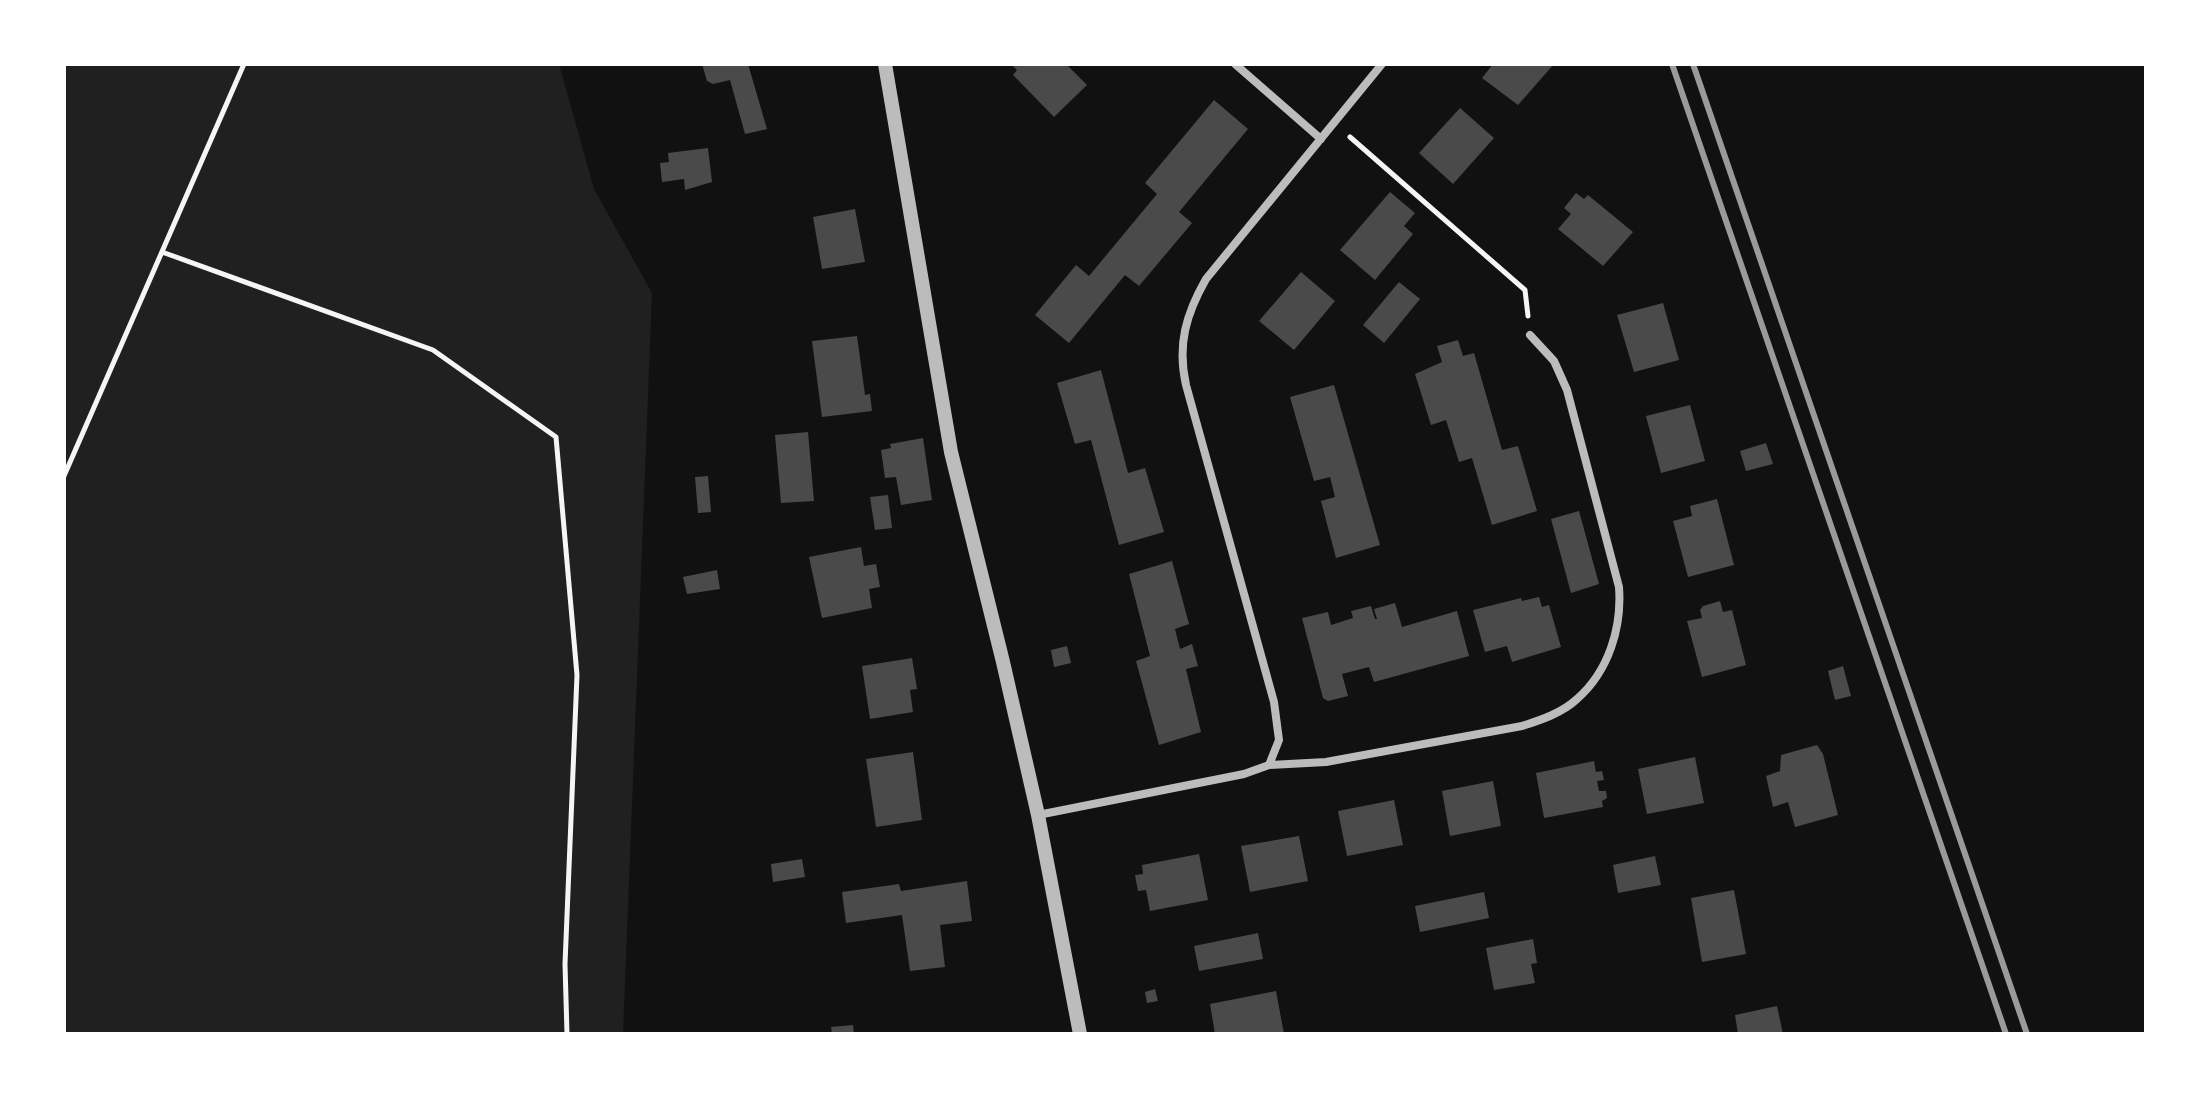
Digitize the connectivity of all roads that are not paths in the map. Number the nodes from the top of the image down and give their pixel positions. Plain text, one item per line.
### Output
1 (885, 64) edge
2 (1235, 64) edge
3 (1382, 64) edge
4 (1321, 139) junction
5 (1530, 335) road end
6 (1269, 765) junction
7 (1038, 815) junction
8 (1080, 1034) edge

1 - 7 street
2 - 4 street
3 - 4 street
4 - 6 street
5 - 6 street
6 - 7 street
7 - 8 street

